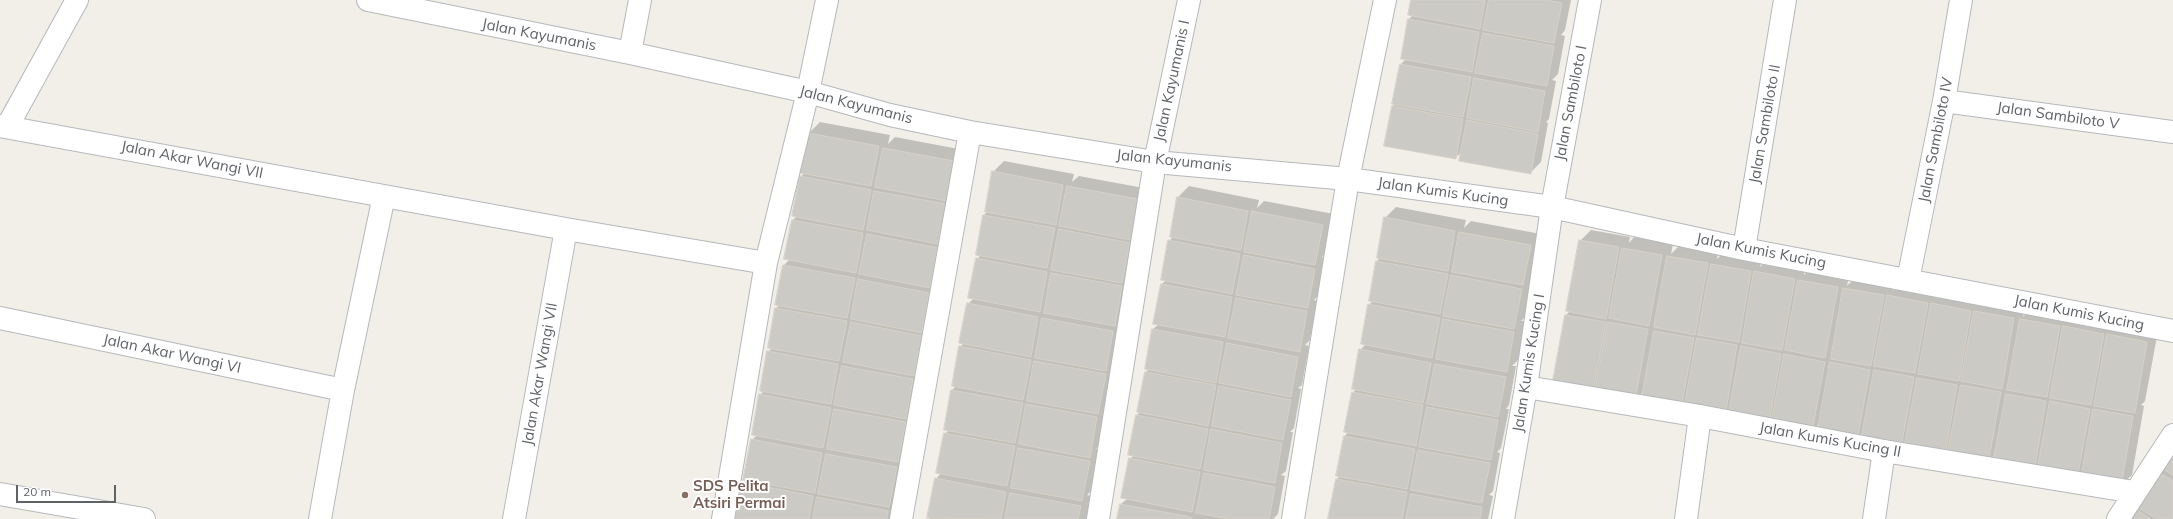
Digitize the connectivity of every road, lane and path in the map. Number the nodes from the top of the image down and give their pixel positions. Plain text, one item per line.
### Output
1 (77, 0) edge
2 (368, 0) edge
3 (640, 0) edge
4 (827, 0) edge
5 (1189, 0) edge
6 (1385, 0) edge
7 (1590, 0) edge
8 (1785, 0) edge
9 (1961, 0) edge
10 (630, 53) junction
11 (808, 92) junction
12 (1944, 101) junction
13 (3, 127) edge
14 (970, 132) junction
15 (2173, 132) edge
16 (1155, 162) junction
17 (1348, 179) junction
18 (384, 196) junction
19 (1552, 207) junction
20 (566, 229) junction
21 (1744, 248) junction
22 (766, 263) junction
23 (1908, 280) junction
24 (0, 318) edge
25 (2173, 331) edge
26 (1526, 387) junction
27 (343, 390) junction
28 (1700, 416) junction
29 (2173, 435) edge
30 (1884, 451) junction
31 (2134, 492) junction
32 (0, 494) edge
33 (144, 519) edge
34 (320, 519) edge
35 (514, 519) edge
36 (723, 519) edge
37 (901, 519) edge
38 (1098, 519) edge
39 (1293, 519) edge
40 (1504, 519) edge
41 (1686, 519) edge
42 (1874, 519) edge
43 (2118, 519) edge

1 - 13 street
2 - 10 street, Jalan Kayumanis
3 - 10 street
4 - 11 street
5 - 16 street, Jalan Kayumanis I
6 - 17 street
7 - 19 street, Jalan Sambiloto I
8 - 21 street, Jalan Sambiloto II
9 - 12 street, Jalan Sambiloto IV
10 - 11 street, Jalan Kayumanis
11 - 14 street, Jalan Kayumanis
11 - 22 street
12 - 15 street, Jalan Sambiloto V
12 - 23 street, Jalan Sambiloto IV
13 - 18 street, Jalan Akar Wangi VII
14 - 16 street, Jalan Kayumanis
14 - 37 street
16 - 17 street, Jalan Kayumanis
16 - 38 street, Jalan Kayumanis I
17 - 19 street, Jalan Kumis Kucing
17 - 39 street
18 - 20 street, Jalan Akar Wangi VII
18 - 27 street
19 - 21 street, Jalan Kumis Kucing
19 - 26 street, Jalan Kumis Kucing I
20 - 22 street, Jalan Akar Wangi VII
20 - 35 street, Jalan Akar Wangi VII
21 - 23 street, Jalan Kumis Kucing
22 - 36 street
23 - 25 street, Jalan Kumis Kucing
24 - 27 street, Jalan Akar Wangi VI
26 - 28 street, Jalan Kumis Kucing II
26 - 40 street, Jalan Kumis Kucing I
27 - 34 street
28 - 30 street, Jalan Kumis Kucing II
28 - 41 street
29 - 31 street
30 - 31 street, Jalan Kumis Kucing II
30 - 42 street
31 - 43 street
32 - 33 street

